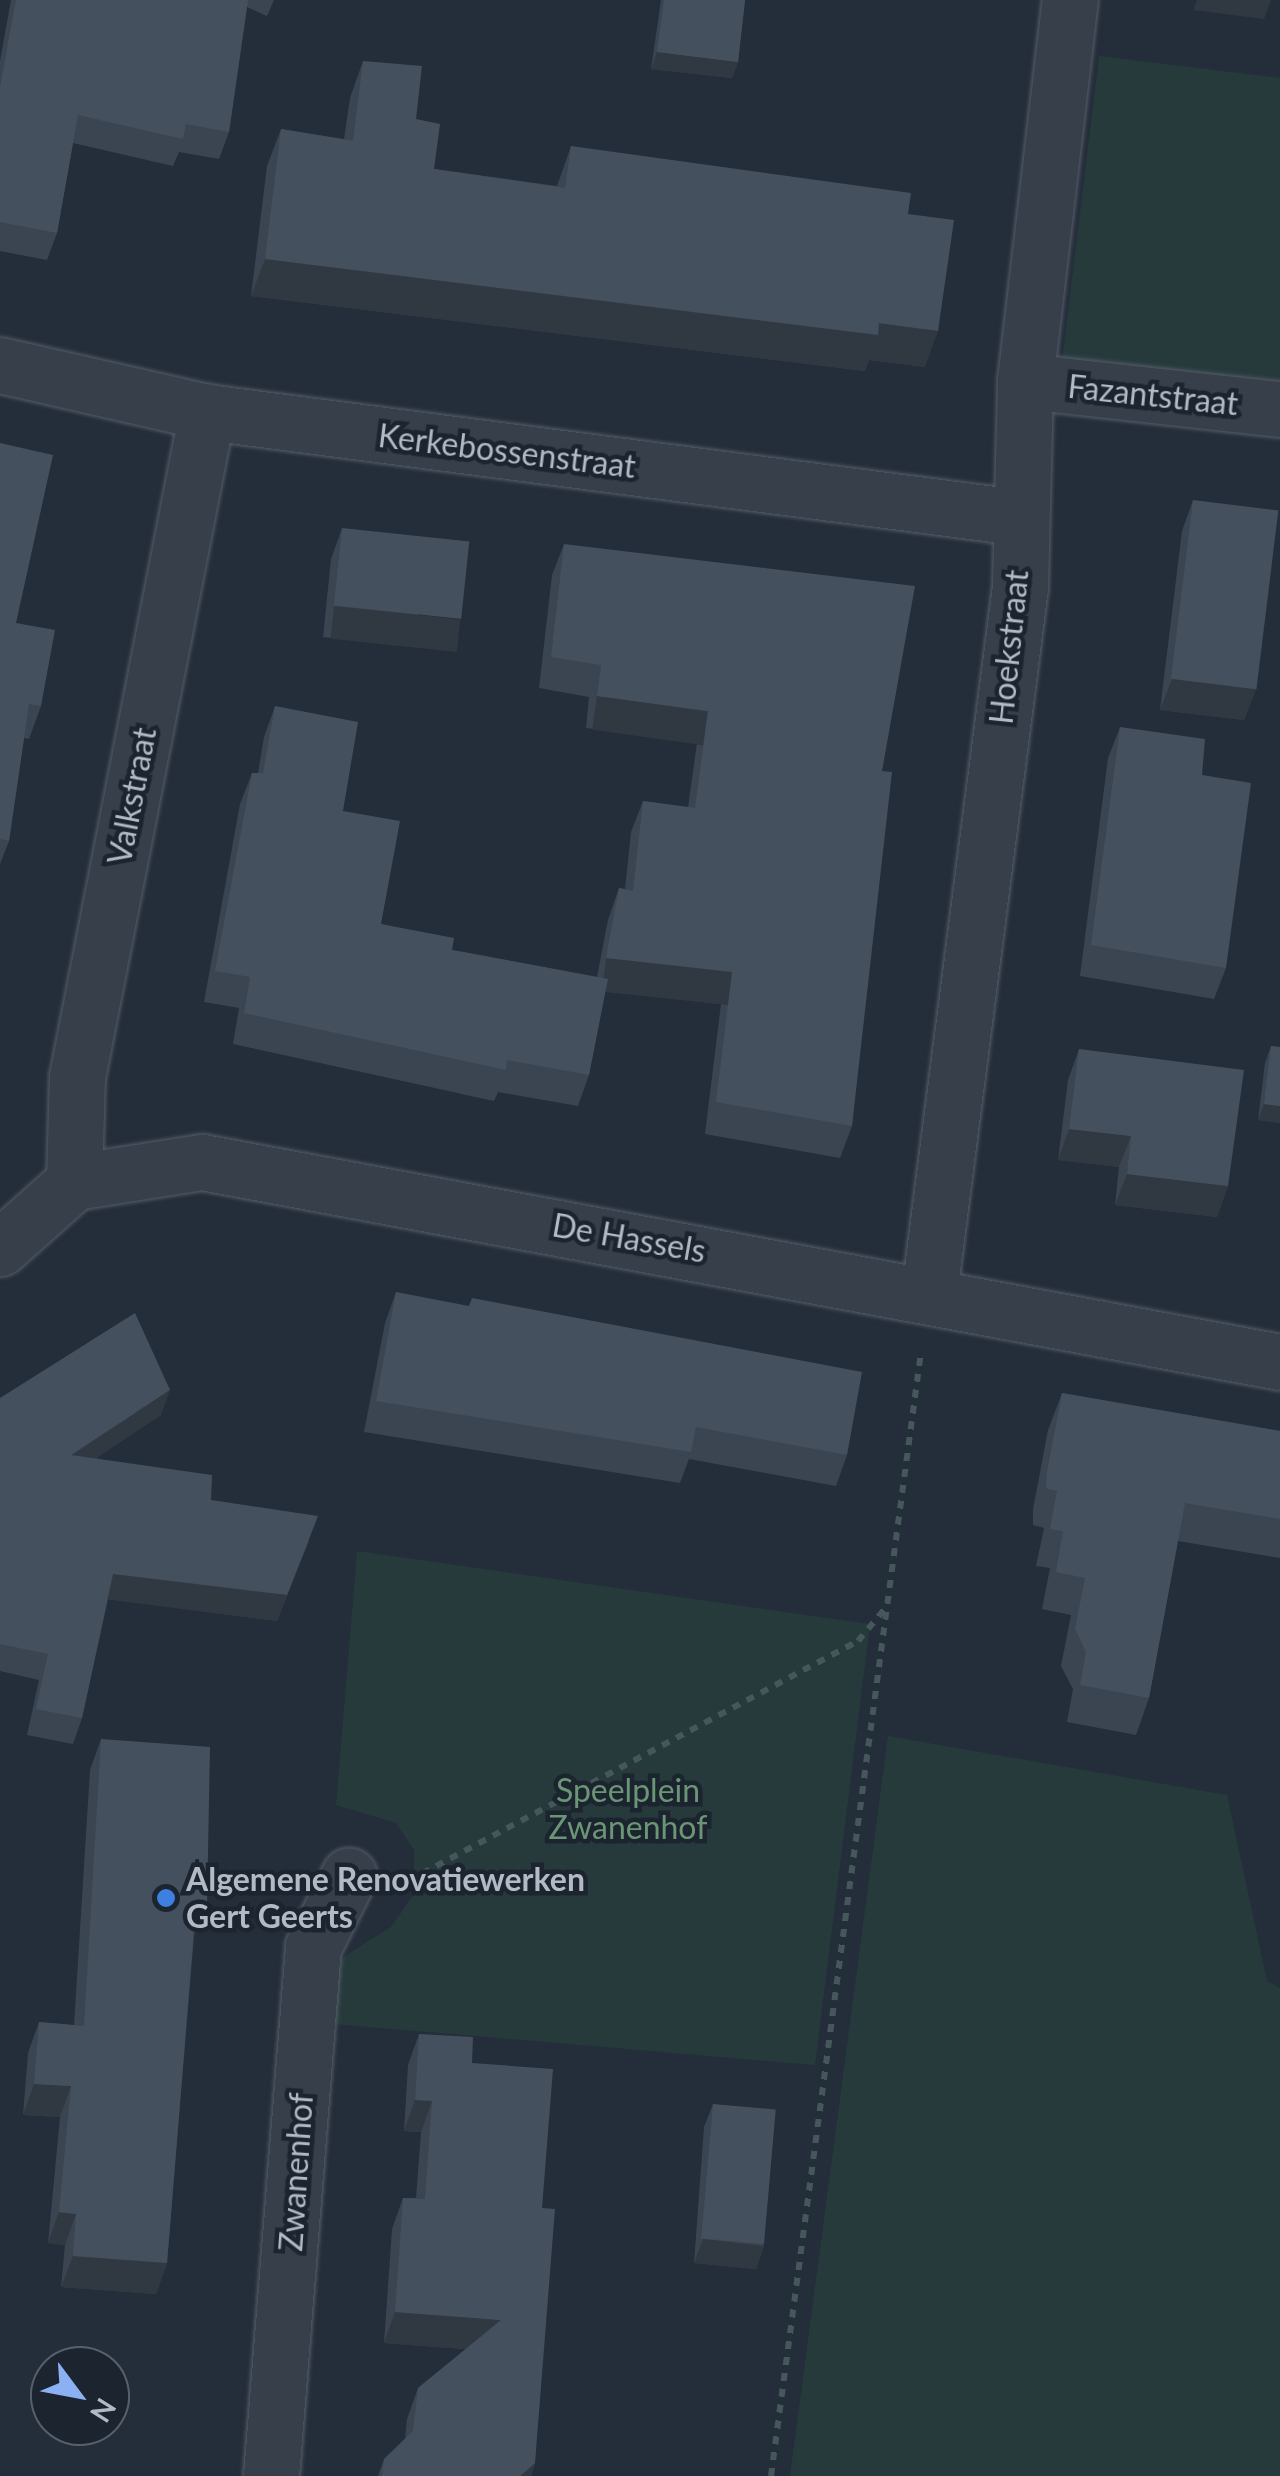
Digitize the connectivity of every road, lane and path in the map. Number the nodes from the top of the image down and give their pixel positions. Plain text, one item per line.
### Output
1 (1070, 0) edge
2 (0, 364) edge
3 (1025, 381) junction
4 (1280, 409) edge
5 (207, 412) junction
6 (1017, 517) junction
7 (74, 1182) junction
8 (0, 1248) edge
9 (930, 1292) junction
10 (1280, 1362) edge
11 (888, 1604) junction
12 (349, 1876) joint
13 (271, 2476) edge
14 (771, 2476) edge

1 - 3 street, Hoekstraat
2 - 5 street, Kerkebossenstraat
3 - 4 street, Fazantstraat
3 - 6 street, Hoekstraat
5 - 6 street, Kerkebossenstraat
5 - 7 street, Valkstraat
6 - 9 street, Hoekstraat
7 - 8 street
7 - 9 street, De Hassels
9 - 10 street, De Hassels
9 - 11 path
11 - 12 path
11 - 14 path
12 - 13 street, Zwanenhof

